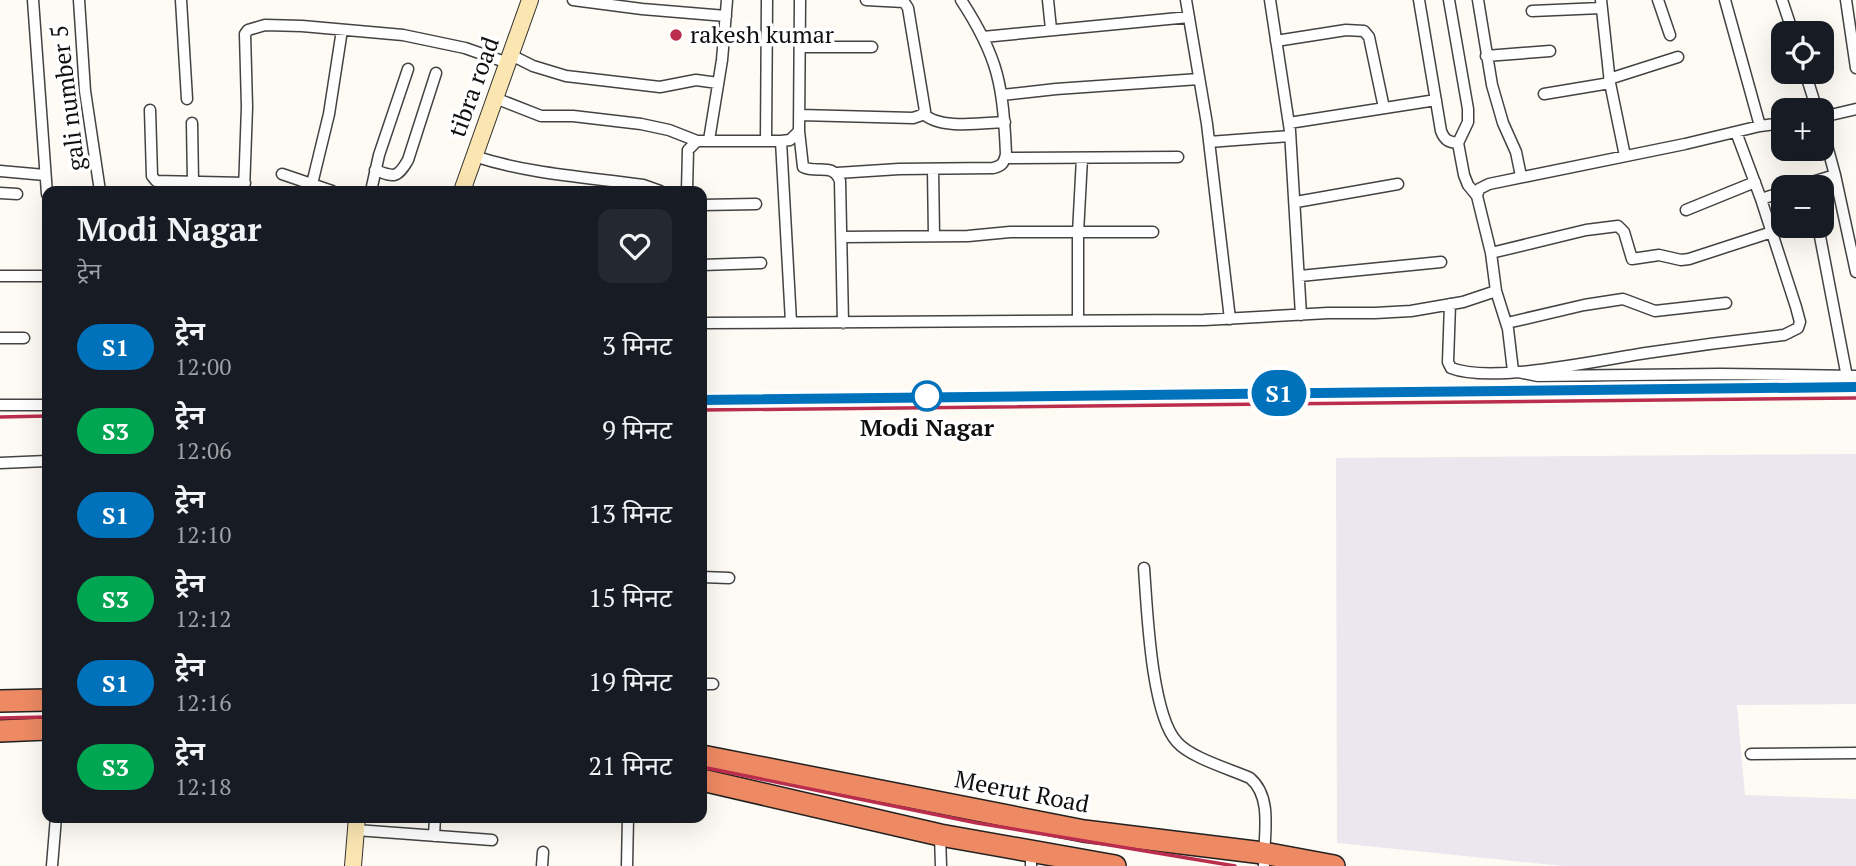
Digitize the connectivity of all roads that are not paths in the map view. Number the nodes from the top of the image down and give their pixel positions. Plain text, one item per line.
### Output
1 (33, 0) edge
2 (79, 0) edge
3 (181, 0) edge
4 (530, 0) edge
5 (573, 0) edge
6 (727, 0) edge
7 (767, 0) edge
8 (800, 0) edge
9 (866, 0) edge
10 (961, 0) edge
11 (1048, 0) edge
12 (1186, 0) edge
13 (1270, 0) edge
14 (1419, 0) edge
15 (1449, 0) edge
16 (1478, 0) edge
17 (1658, 0) edge
18 (1725, 0) edge
19 (1782, 0) edge
20 (1846, 0) edge
21 (893, 1) edge
22 (1601, 4) edge
23 (642, 5) edge
24 (1532, 10) dead end
25 (726, 16) junction
26 (1189, 17) junction
27 (1789, 21) edge
28 (1051, 29) junction
29 (342, 30) junction
30 (1670, 35) dead end
31 (983, 37) junction
32 (1276, 41) junction
33 (801, 47) junction
34 (872, 47) dead end
35 (1550, 51) dead end
36 (1486, 56) junction
37 (1678, 57) dead end
38 (509, 59) junction
39 (1856, 68) edge
40 (408, 69) dead end
41 (436, 73) dead end
42 (1199, 79) junction
43 (1610, 81) junction
44 (718, 83) junction
45 (1544, 94) dead end
46 (1002, 95) junction
47 (495, 98) junction
48 (187, 99) dead end
49 (1436, 100) junction
50 (1384, 108) junction
51 (1856, 109) edge
52 (150, 110) dead end
53 (923, 113) junction
54 (800, 114) junction
55 (1834, 114) edge
56 (1004, 122) junction
57 (192, 123) dead end
58 (1289, 123) junction
59 (1771, 125) edge
60 (1760, 126) junction
61 (799, 131) junction
62 (1736, 132) junction
63 (1290, 136) junction
64 (709, 140) junction
65 (696, 141) junction
66 (766, 141) junction
67 (781, 141) junction
68 (1209, 142) junction
69 (1458, 143) junction
70 (474, 156) junction
71 (1625, 156) junction
72 (1178, 157) dead end
73 (1005, 158) junction
74 (1082, 158) junction
75 (1831, 161) edge
76 (933, 169) junction
77 (375, 170) junction
78 (0, 171) edge
79 (837, 173) junction
80 (282, 174) dead end
81 (1835, 174) joint
82 (45, 175) junction
83 (1521, 176) junction
84 (192, 181) junction
85 (1755, 182) junction
86 (312, 184) junction
87 (1398, 184) dead end
88 (46, 186) edge
89 (99, 186) edge
90 (235, 186) edge
91 (244, 186) edge
92 (318, 186) edge
93 (372, 186) edge
94 (464, 186) edge
95 (646, 186) edge
96 (687, 186) edge
97 (0, 193) edge
98 (17, 194) dead end
99 (1477, 196) junction
100 (1771, 196) edge
101 (1761, 199) junction
102 (1296, 202) junction
103 (756, 204) dead end
104 (707, 205) edge
105 (1686, 210) dead end
106 (1771, 229) edge
107 (1153, 232) dead end
108 (1771, 232) edge
109 (1078, 233) junction
110 (934, 236) junction
111 (842, 237) junction
112 (1774, 238) edge
113 (1821, 238) edge
114 (1490, 253) junction
115 (1441, 262) dead end
116 (761, 263) dead end
117 (707, 265) edge
118 (1856, 272) edge
119 (0, 276) edge
120 (42, 276) edge
121 (1300, 276) junction
122 (1496, 291) junction
123 (1726, 303) dead end
124 (1450, 304) junction
125 (1301, 315) junction
126 (1230, 319) junction
127 (1078, 320) junction
128 (791, 322) junction
129 (707, 323) edge
130 (843, 323) junction
131 (1507, 324) junction
132 (0, 338) edge
133 (24, 338) dead end
134 (1513, 371) junction
135 (1852, 377) edge
136 (0, 405) edge
137 (42, 405) edge
138 (42, 461) edge
139 (0, 463) edge
140 (1144, 568) dead end
141 (707, 577) edge
142 (729, 578) dead end
143 (42, 700) edge
144 (0, 701) edge
145 (42, 729) edge
146 (0, 731) edge
147 (1856, 753) edge
148 (1751, 754) dead end
149 (707, 758) edge
150 (707, 781) edge
151 (56, 823) edge
152 (434, 823) edge
153 (628, 823) edge
154 (357, 824) edge
155 (940, 835) junction
156 (433, 836) junction
157 (492, 840) dead end
158 (543, 852) dead end
159 (1031, 859) edge
160 (1263, 860) edge
161 (52, 866) edge
162 (353, 866) edge
163 (542, 866) edge
164 (627, 866) edge
165 (941, 866) edge
166 (1115, 866) edge
167 (1335, 866) edge

1 - 82 street
2 - 89 street, gali number 5
3 - 48 street
4 - 38 street, tibra road
5 - 23 street
6 - 25 street
7 - 66 street
8 - 33 street
9 - 21 street
10 - 31 street
11 - 28 street
12 - 26 street
13 - 32 street
14 - 49 street
15 - 69 street
16 - 36 street
17 - 30 street
18 - 60 street
19 - 27 street
20 - 39 street
21 - 53 street
22 - 24 street
22 - 43 street
23 - 25 street
25 - 44 street
26 - 28 street
26 - 42 street
28 - 31 street
29 - 38 street
29 - 86 street
29 - 91 street
31 - 46 street
32 - 50 street
32 - 58 street
33 - 34 street
33 - 54 street
35 - 36 street
36 - 83 street
37 - 43 street
38 - 44 street
38 - 47 street, tibra road
40 - 77 street
41 - 77 street
42 - 46 street
42 - 68 street
43 - 45 street
43 - 71 street
44 - 64 street
46 - 56 street
47 - 65 street
47 - 70 street, tibra road
49 - 50 street
49 - 69 street
50 - 58 street
51 - 55 street
52 - 84 street
53 - 54 street
53 - 56 street
54 - 61 street
56 - 73 street
57 - 84 street
58 - 63 street
59 - 60 street
60 - 62 street
61 - 67 street
61 - 79 street
62 - 71 street
62 - 85 street
63 - 68 street
63 - 102 street
64 - 65 street
64 - 66 street
65 - 96 street
66 - 67 street
67 - 128 street
68 - 126 street
69 - 99 street
70 - 94 street, tibra road
70 - 95 street
71 - 83 street
72 - 74 street
73 - 74 street
73 - 76 street
74 - 109 street
75 - 81 street
76 - 79 street
76 - 110 street
77 - 93 street
78 - 82 street
79 - 111 street
80 - 86 street
81 - 118 street
82 - 88 street
83 - 99 street
84 - 90 street
85 - 101 street
85 - 105 street
86 - 92 street
87 - 102 street
97 - 98 street
99 - 114 street
100 - 101 street
101 - 106 street
102 - 121 street
103 - 104 street
107 - 109 street
108 - 114 street
109 - 110 street
109 - 127 street
110 - 111 street
111 - 130 street
112 - 134 street
113 - 135 street
114 - 122 street
115 - 121 street
116 - 117 street
119 - 120 street
121 - 125 street
122 - 124 street
122 - 131 street
123 - 131 street
124 - 125 street
124 - 134 street
125 - 126 street
126 - 127 street
127 - 130 street
128 - 129 street
128 - 130 street
131 - 134 street
132 - 133 street
134 - 135 street
136 - 137 street
138 - 139 street
140 - 160 street
141 - 142 street
143 - 144 highway
145 - 146 highway
147 - 148 street
149 - 160 highway, Meerut Road
150 - 155 highway
151 - 161 street
152 - 156 street
153 - 164 street
154 - 156 street
154 - 162 street
155 - 159 highway
155 - 165 street
156 - 157 street
158 - 163 street
159 - 166 highway
160 - 167 highway, Meerut Road

